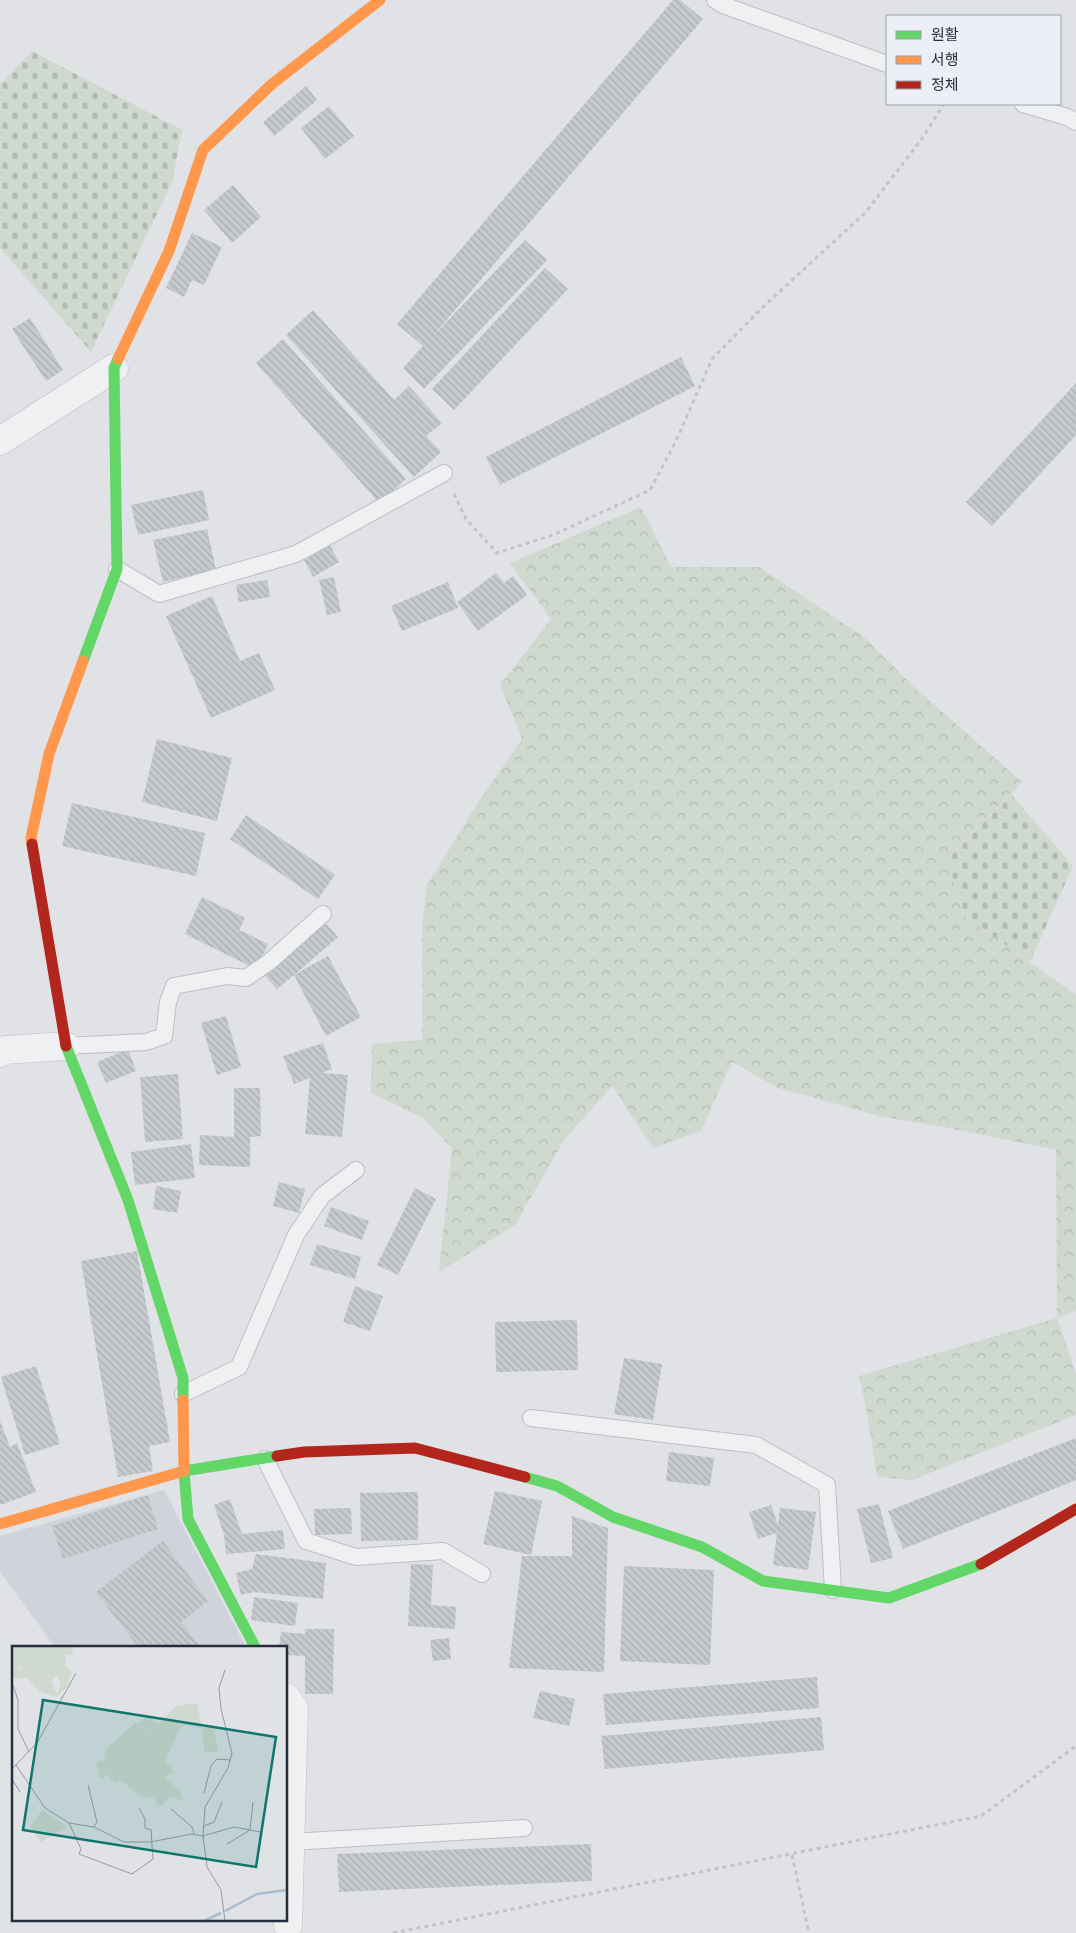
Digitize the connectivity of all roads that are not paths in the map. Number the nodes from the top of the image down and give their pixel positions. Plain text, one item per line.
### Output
1 (380, 0) edge
2 (715, 0) edge
3 (886, 64) edge
4 (1027, 105) edge
5 (1076, 122) edge
6 (114, 368) junction
7 (0, 442) edge
8 (444, 473) road end
9 (117, 569) junction
10 (323, 914) dead end
11 (66, 1046) junction
12 (0, 1053) edge
13 (356, 1170) dead end
14 (183, 1394) junction
15 (531, 1418) dead end
16 (265, 1459) junction
17 (184, 1471) junction
18 (1076, 1509) edge
19 (0, 1524) edge
20 (482, 1574) dead end
21 (833, 1590) junction
22 (253, 1646) edge
23 (288, 1700) edge
24 (524, 1828) dead end
25 (288, 1840) edge
26 (288, 1925) dead end

1 - 6 street
2 - 3 lane
4 - 5 lane
6 - 7 street
6 - 9 street
8 - 9 lane
9 - 11 street
10 - 11 lane
11 - 12 street
11 - 14 street
13 - 14 lane
14 - 17 street
15 - 21 lane
16 - 17 street
16 - 20 lane
16 - 21 street
17 - 19 street
17 - 22 street
18 - 21 street
23 - 25 street
24 - 25 lane
25 - 26 street

